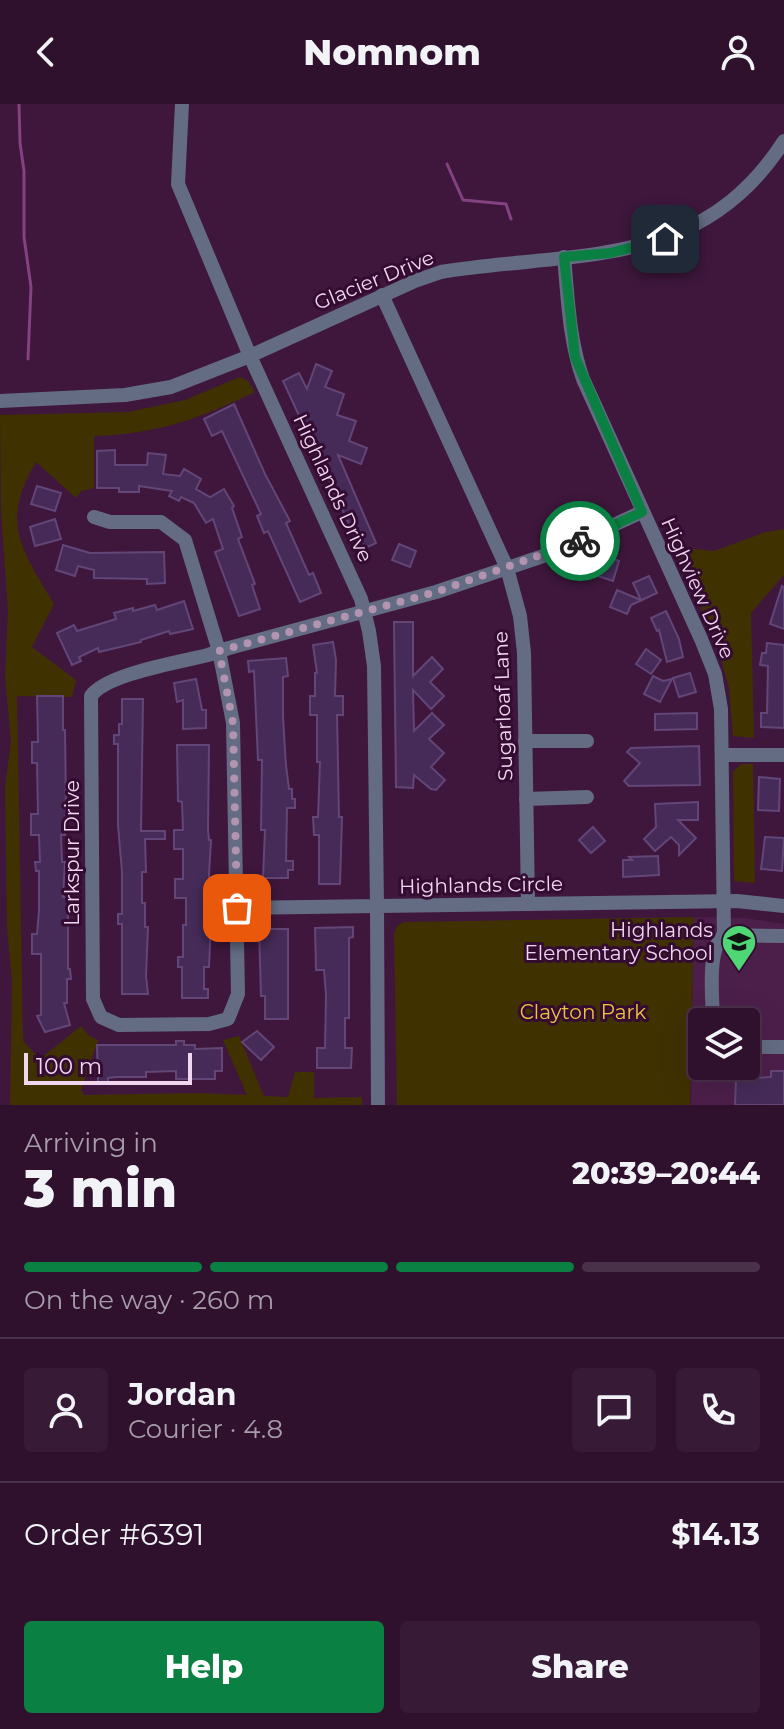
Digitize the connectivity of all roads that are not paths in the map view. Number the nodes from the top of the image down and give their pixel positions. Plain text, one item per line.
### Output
1 (182, 104) edge
2 (784, 141) edge
3 (564, 257) junction
4 (382, 295) junction
5 (250, 356) junction
6 (0, 401) edge
7 (642, 512) junction
8 (94, 517) dead end
9 (507, 568) junction
10 (365, 612) junction
11 (219, 651) junction
12 (525, 741) junction
13 (587, 741) dead end
14 (722, 755) junction
15 (784, 755) edge
16 (587, 797) dead end
17 (526, 799) junction
18 (723, 901) junction
19 (528, 904) junction
20 (377, 906) junction
21 (784, 906) edge
22 (237, 908) junction
23 (724, 935) junction
24 (784, 936) edge
25 (713, 1008) edge
26 (760, 1047) edge
27 (784, 1047) edge
28 (378, 1105) edge

1 - 5 street, Highlands Drive
2 - 3 street, Glacier Drive
3 - 4 street, Glacier Drive
3 - 7 street, Highview Drive
4 - 5 street, Glacier Drive
4 - 9 street, Sugarloaf Lane
5 - 6 street, Glacier Drive
5 - 10 street, Highlands Drive
7 - 9 street
7 - 14 street, Highview Drive
8 - 11 street
9 - 10 street
9 - 12 street, Sugarloaf Lane
10 - 11 street
10 - 20 street, Highlands Drive
11 - 22 street
11 - 22 street, Larkspur Drive
12 - 13 street
12 - 17 street, Sugarloaf Lane
14 - 15 street
14 - 18 street, Highview Drive
16 - 17 street
17 - 19 street, Sugarloaf Lane
18 - 19 street, Highlands Circle
18 - 21 street, Highlands Circle
18 - 23 street, Highview Drive
19 - 20 street, Highlands Circle
20 - 22 street
20 - 28 street, Highlands Circle
23 - 24 street
23 - 25 street, Highview Drive
26 - 27 street

